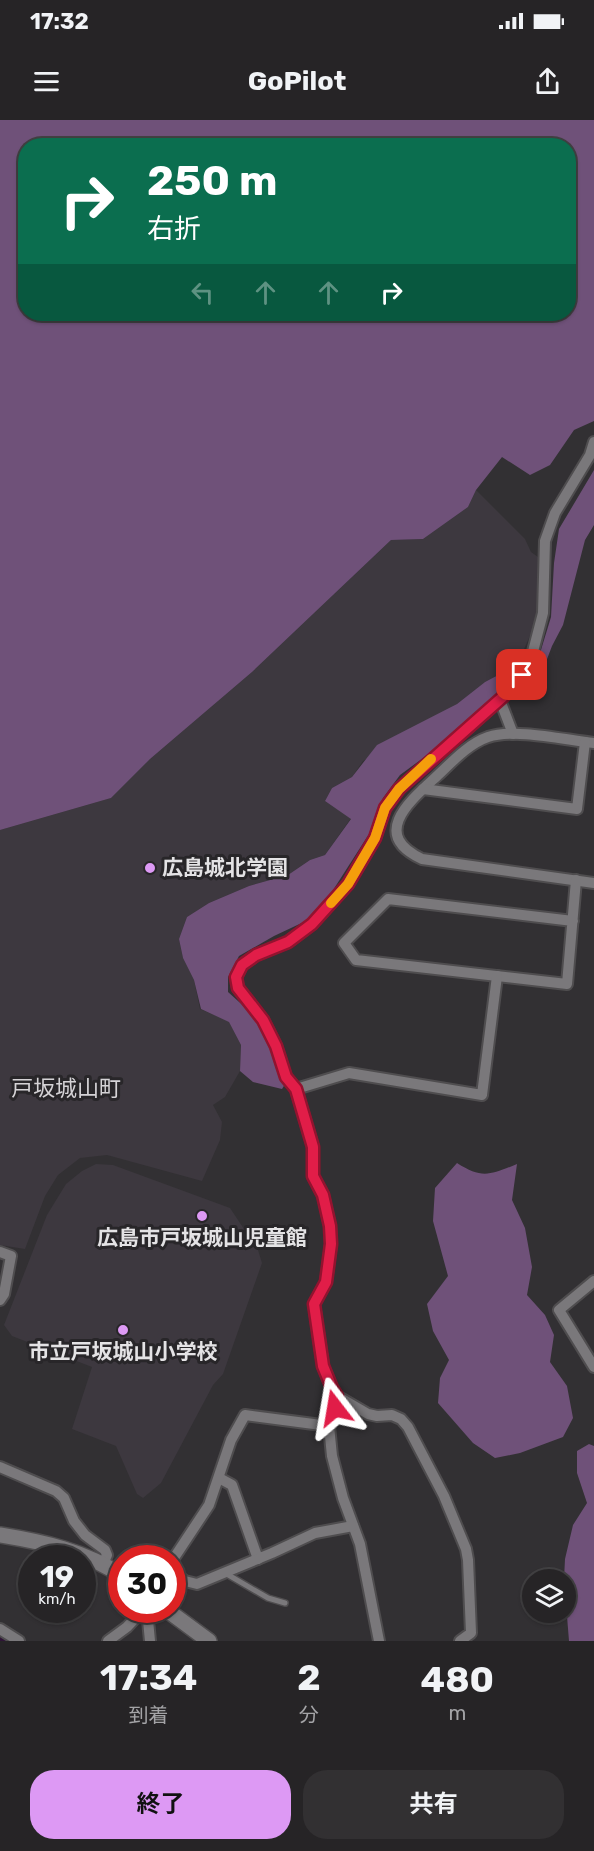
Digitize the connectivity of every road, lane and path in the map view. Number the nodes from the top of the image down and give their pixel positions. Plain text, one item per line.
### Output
1 (594, 442) edge
2 (500, 700) junction
3 (513, 734) junction
4 (590, 743) edge
5 (423, 789) junction
6 (576, 880) junction
7 (594, 883) edge
8 (573, 921) junction
9 (497, 976) junction
10 (296, 1089) junction
11 (0, 1252) edge
12 (594, 1281) edge
13 (0, 1300) edge
14 (594, 1367) edge
15 (337, 1396) junction
16 (329, 1426) junction
17 (0, 1467) edge
18 (219, 1478) junction
19 (353, 1526) junction
20 (0, 1535) edge
21 (183, 1545) edge
22 (258, 1559) junction
23 (103, 1564) junction
24 (108, 1567) edge
25 (224, 1573) junction
26 (186, 1581) edge
27 (285, 1603) dead end
28 (131, 1623) edge
29 (147, 1623) edge
30 (185, 1624) joint
31 (0, 1629) edge
32 (19, 1641) edge
33 (108, 1641) edge
34 (150, 1641) edge
35 (196, 1641) edge
36 (209, 1641) edge
37 (380, 1641) edge
38 (460, 1641) edge

1 - 2 street
2 - 3 street
2 - 10 street
3 - 4 street
3 - 5 street
4 - 5 street
5 - 6 street
6 - 7 street
6 - 8 street
8 - 9 street
8 - 9 street
9 - 10 street
10 - 15 street
11 - 13 street
12 - 14 street
15 - 16 street
15 - 38 street
16 - 18 street
16 - 19 street
17 - 23 street
18 - 21 street
18 - 22 street
19 - 22 street
19 - 37 street
20 - 23 main road
22 - 25 street
23 - 24 main road
25 - 26 street
25 - 27 lane
28 - 33 street
29 - 34 street
30 - 35 street
30 - 36 main road
31 - 32 street

